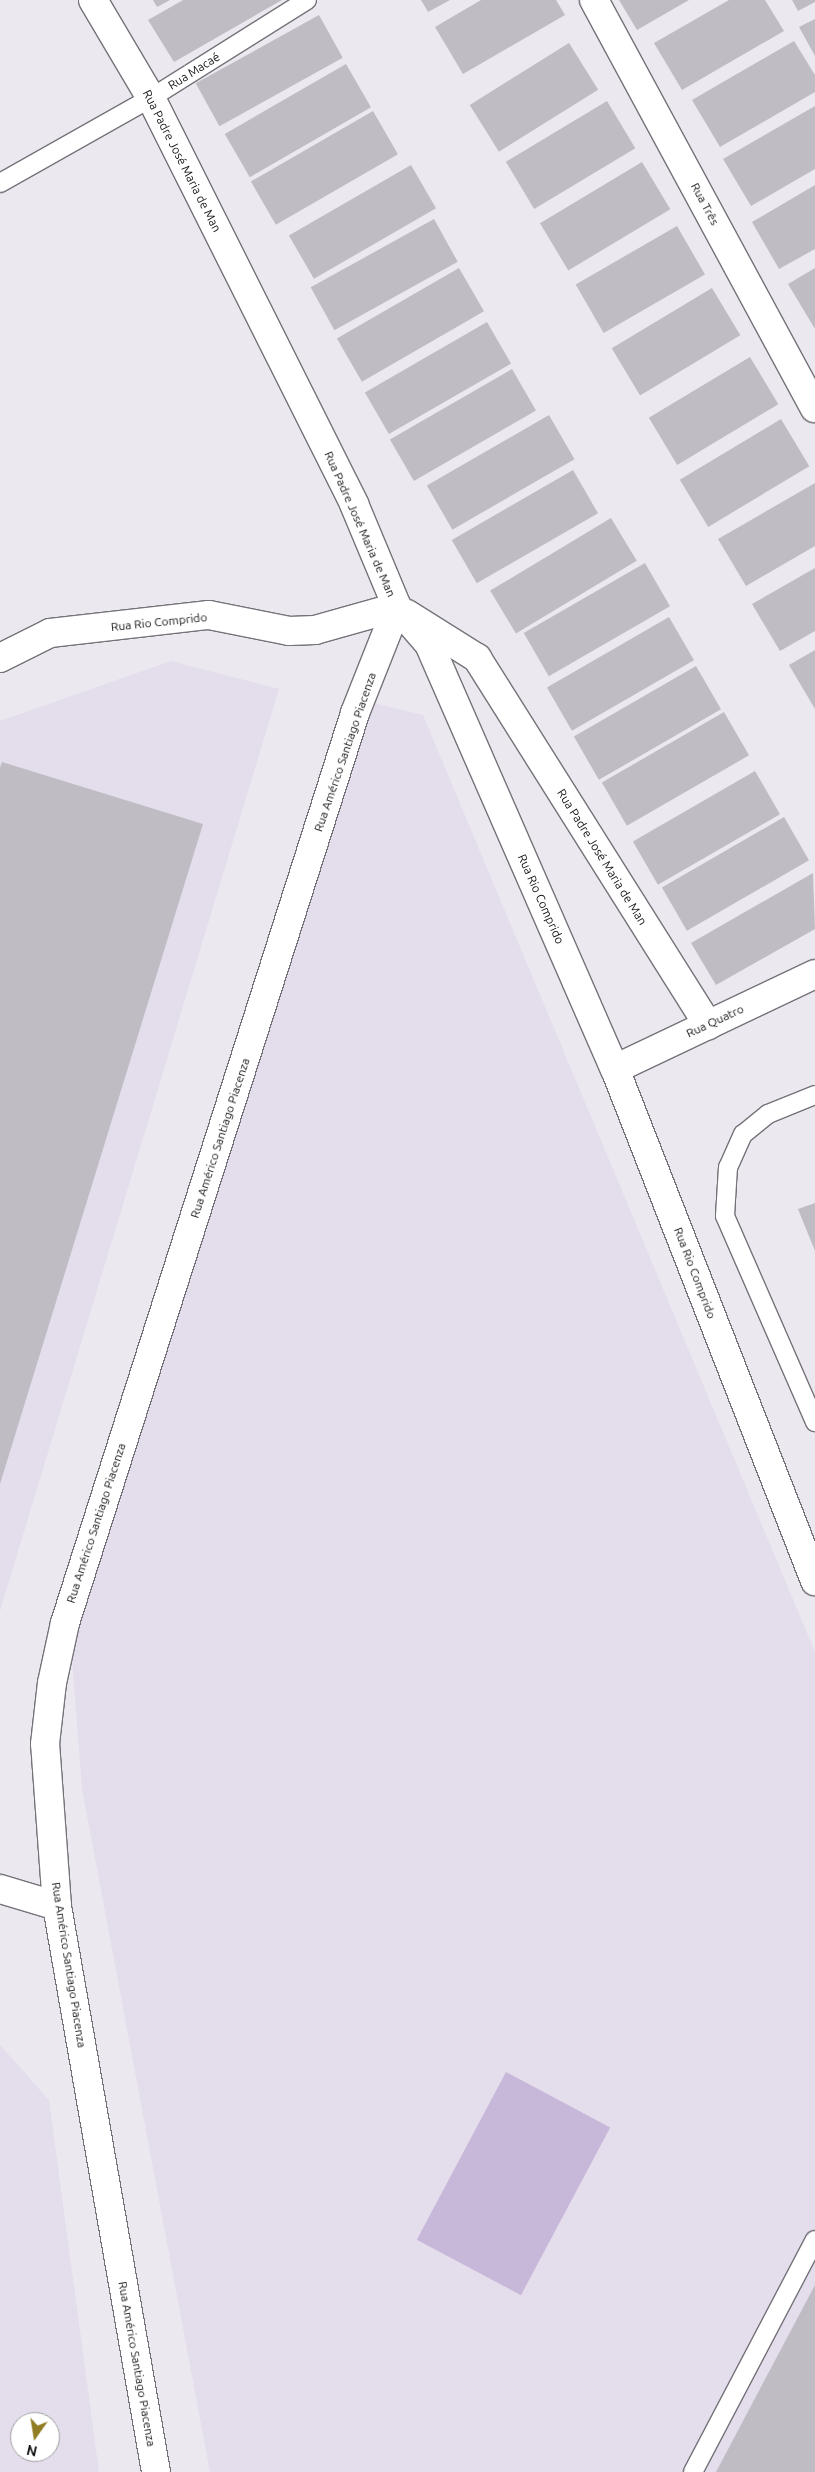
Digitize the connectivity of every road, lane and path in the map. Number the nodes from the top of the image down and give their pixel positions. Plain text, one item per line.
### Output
1 (93, 0) edge
2 (307, 0) edge
3 (594, 0) edge
4 (151, 98) junction
5 (0, 183) edge
6 (815, 408) edge
7 (397, 607) junction
8 (0, 658) edge
9 (815, 974) edge
10 (708, 1025) junction
11 (615, 1069) junction
12 (815, 1094) edge
13 (815, 1422) edge
14 (815, 1581) edge
15 (0, 1889) edge
16 (57, 1906) junction
17 (815, 2240) edge
18 (156, 2472) edge
19 (693, 2472) edge

1 - 4 street, Rua Padre José Maria de Man
2 - 4 lane, Rua Macaé
3 - 6 street, Rua Três
4 - 5 lane, Rua Macaé
4 - 7 street, Rua Padre José Maria de Man
7 - 8 street, Rua Rio Comprido
7 - 10 street, Rua Padre José Maria de Man
7 - 11 street, Rua Rio Comprido
7 - 16 street, Rua Américo Santiago Piacenza
9 - 10 street, Rua Quatro
10 - 11 street, Rua Quatro
11 - 14 street, Rua Rio Comprido
12 - 13 lane
15 - 16 street
16 - 18 street, Rua Américo Santiago Piacenza
17 - 19 lane

